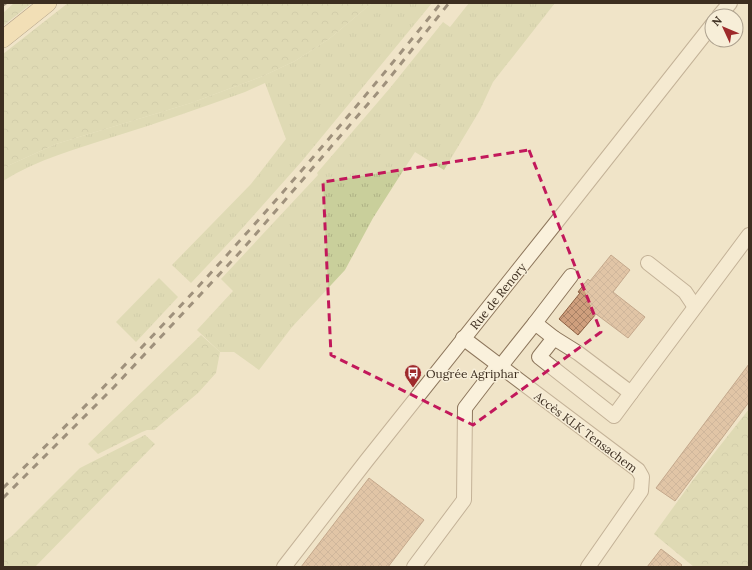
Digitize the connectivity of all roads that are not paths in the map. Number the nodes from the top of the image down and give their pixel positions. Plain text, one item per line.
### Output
1 (48, 3) edge
2 (704, 36) edge
3 (3, 39) edge
4 (749, 235) edge
5 (648, 263) dead end
6 (571, 276) dead end
7 (695, 307) junction
8 (535, 323) junction
9 (463, 338) junction
10 (554, 338) junction
11 (499, 366) junction
12 (631, 393) junction
13 (284, 567) edge
14 (414, 567) edge
15 (588, 567) edge

1 - 3 main road
2 - 9 street, Rue de Renory
4 - 7 street
5 - 7 street
6 - 8 street
7 - 12 street
8 - 10 street
8 - 11 street
9 - 11 street, Accès KLK Tensachem
9 - 13 street, Rue de Renory
10 - 12 street
10 - 12 street
11 - 14 street
11 - 15 street, Accès KLK Tensachem

